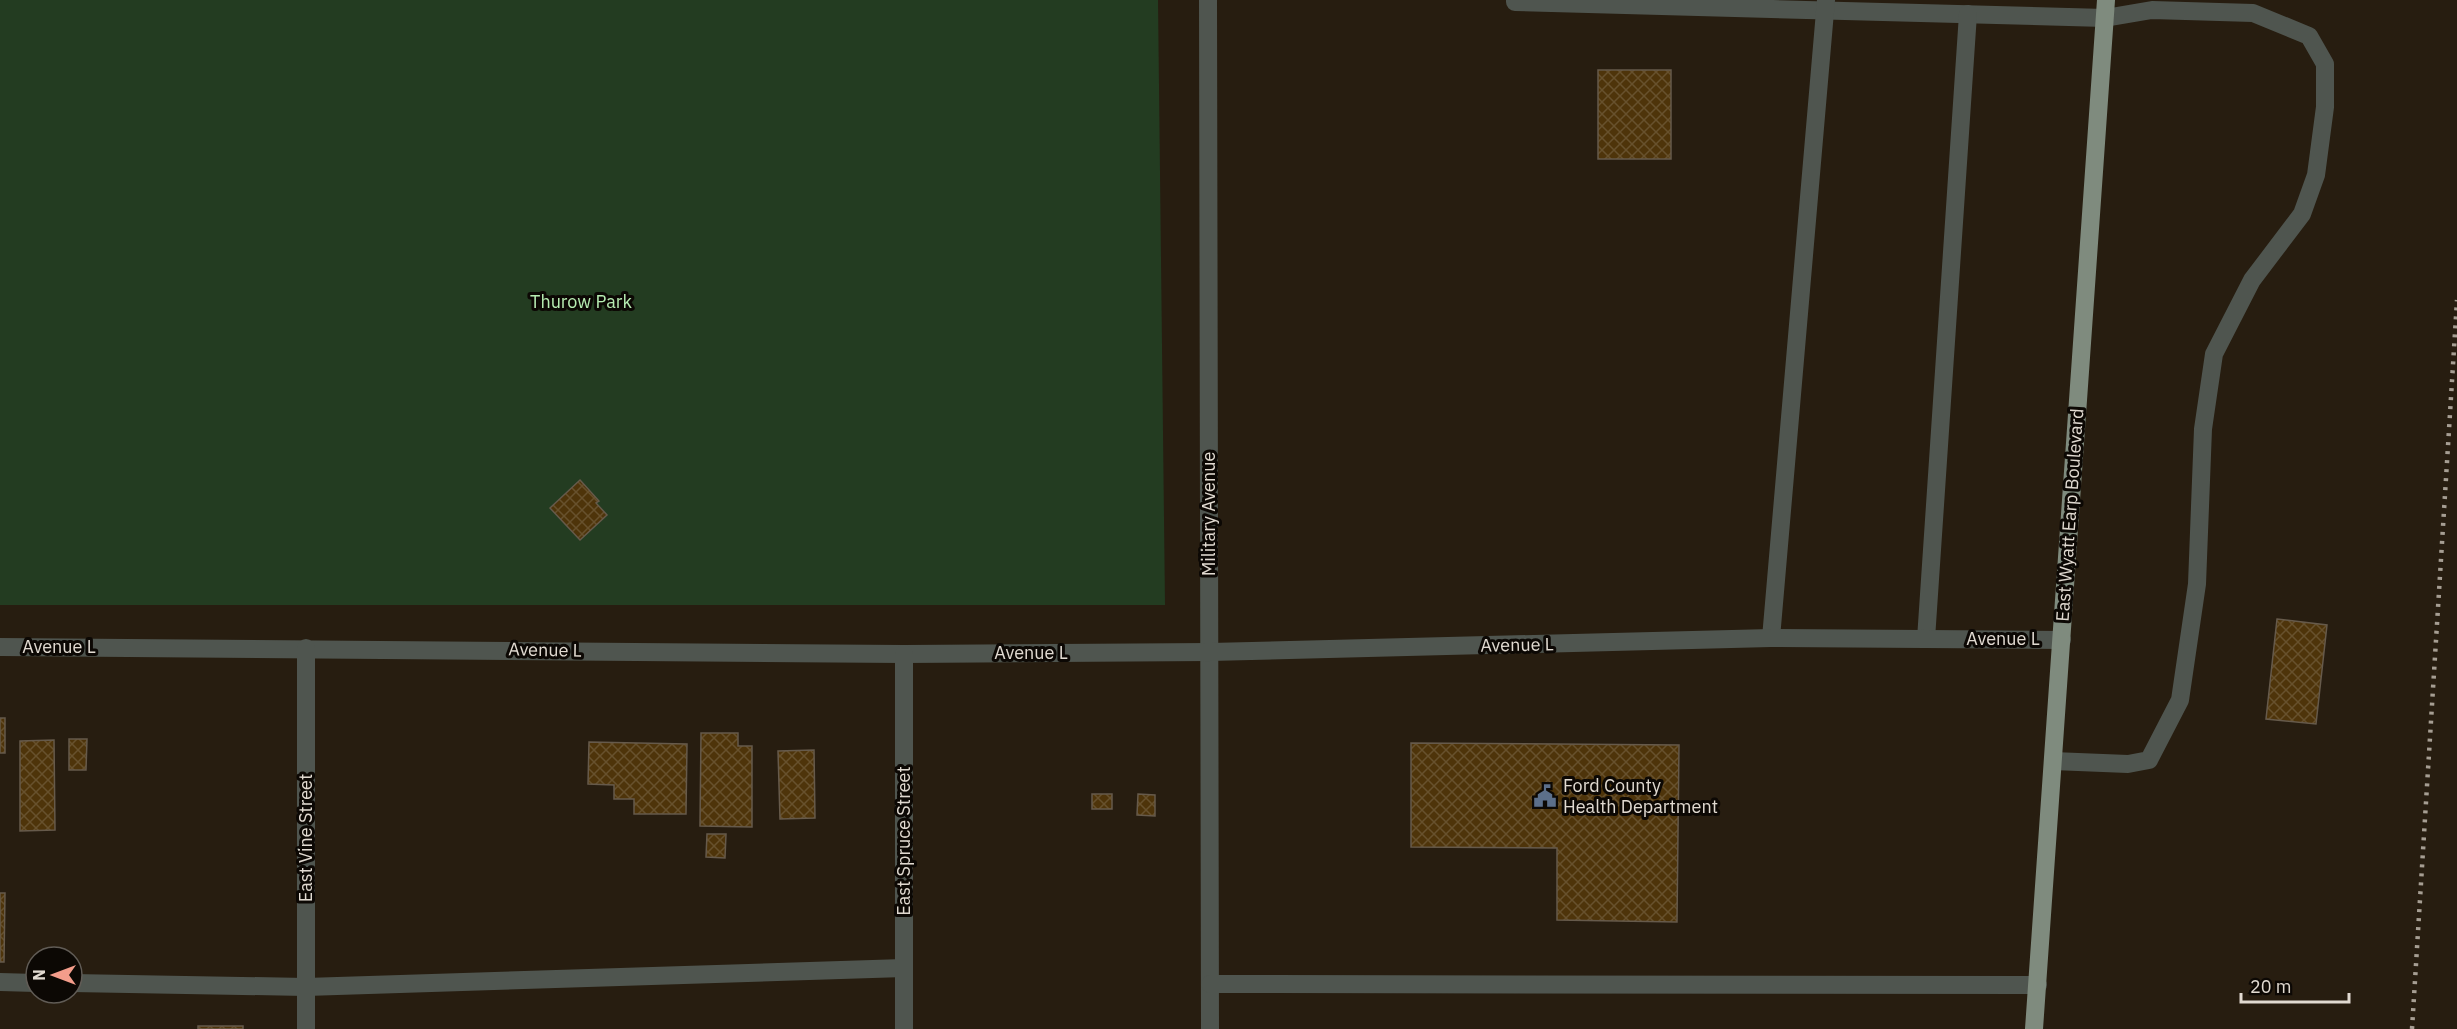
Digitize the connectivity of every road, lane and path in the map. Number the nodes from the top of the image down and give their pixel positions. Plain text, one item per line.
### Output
1 (1208, 0) edge
2 (1515, 1) edge
3 (1825, 5) edge
4 (2106, 9) edge
5 (1968, 14) junction
6 (1772, 638) junction
7 (1926, 639) junction
8 (2062, 640) junction
9 (0, 646) edge
10 (306, 648) junction
11 (1210, 652) junction
12 (904, 654) junction
13 (2053, 761) junction
14 (904, 968) junction
15 (0, 982) edge
16 (24, 983) edge
17 (84, 983) edge
18 (1210, 984) junction
19 (2038, 985) junction
20 (306, 987) junction
21 (306, 1029) edge
22 (904, 1029) edge
23 (1210, 1029) edge
24 (2034, 1029) edge

1 - 11 street, Military Avenue
2 - 3 street
3 - 5 street
3 - 6 street
4 - 5 street
4 - 8 main road, East Wyatt Earp Boulevard
4 - 13 street
5 - 7 street
6 - 7 street, Avenue L
6 - 11 street, Avenue L
7 - 8 street, Avenue L
8 - 13 main road, East Wyatt Earp Boulevard
9 - 10 street, Avenue L
10 - 12 street, Avenue L
10 - 20 street, East Vine Street
11 - 12 street, Avenue L
11 - 18 street, Military Avenue
12 - 14 street, East Spruce Street
13 - 19 main road, East Wyatt Earp Boulevard
14 - 20 street
14 - 22 street, East Spruce Street
15 - 16 street
17 - 20 street
18 - 19 street
18 - 23 street, Military Avenue
19 - 24 main road, East Wyatt Earp Boulevard
20 - 21 street, East Vine Street

